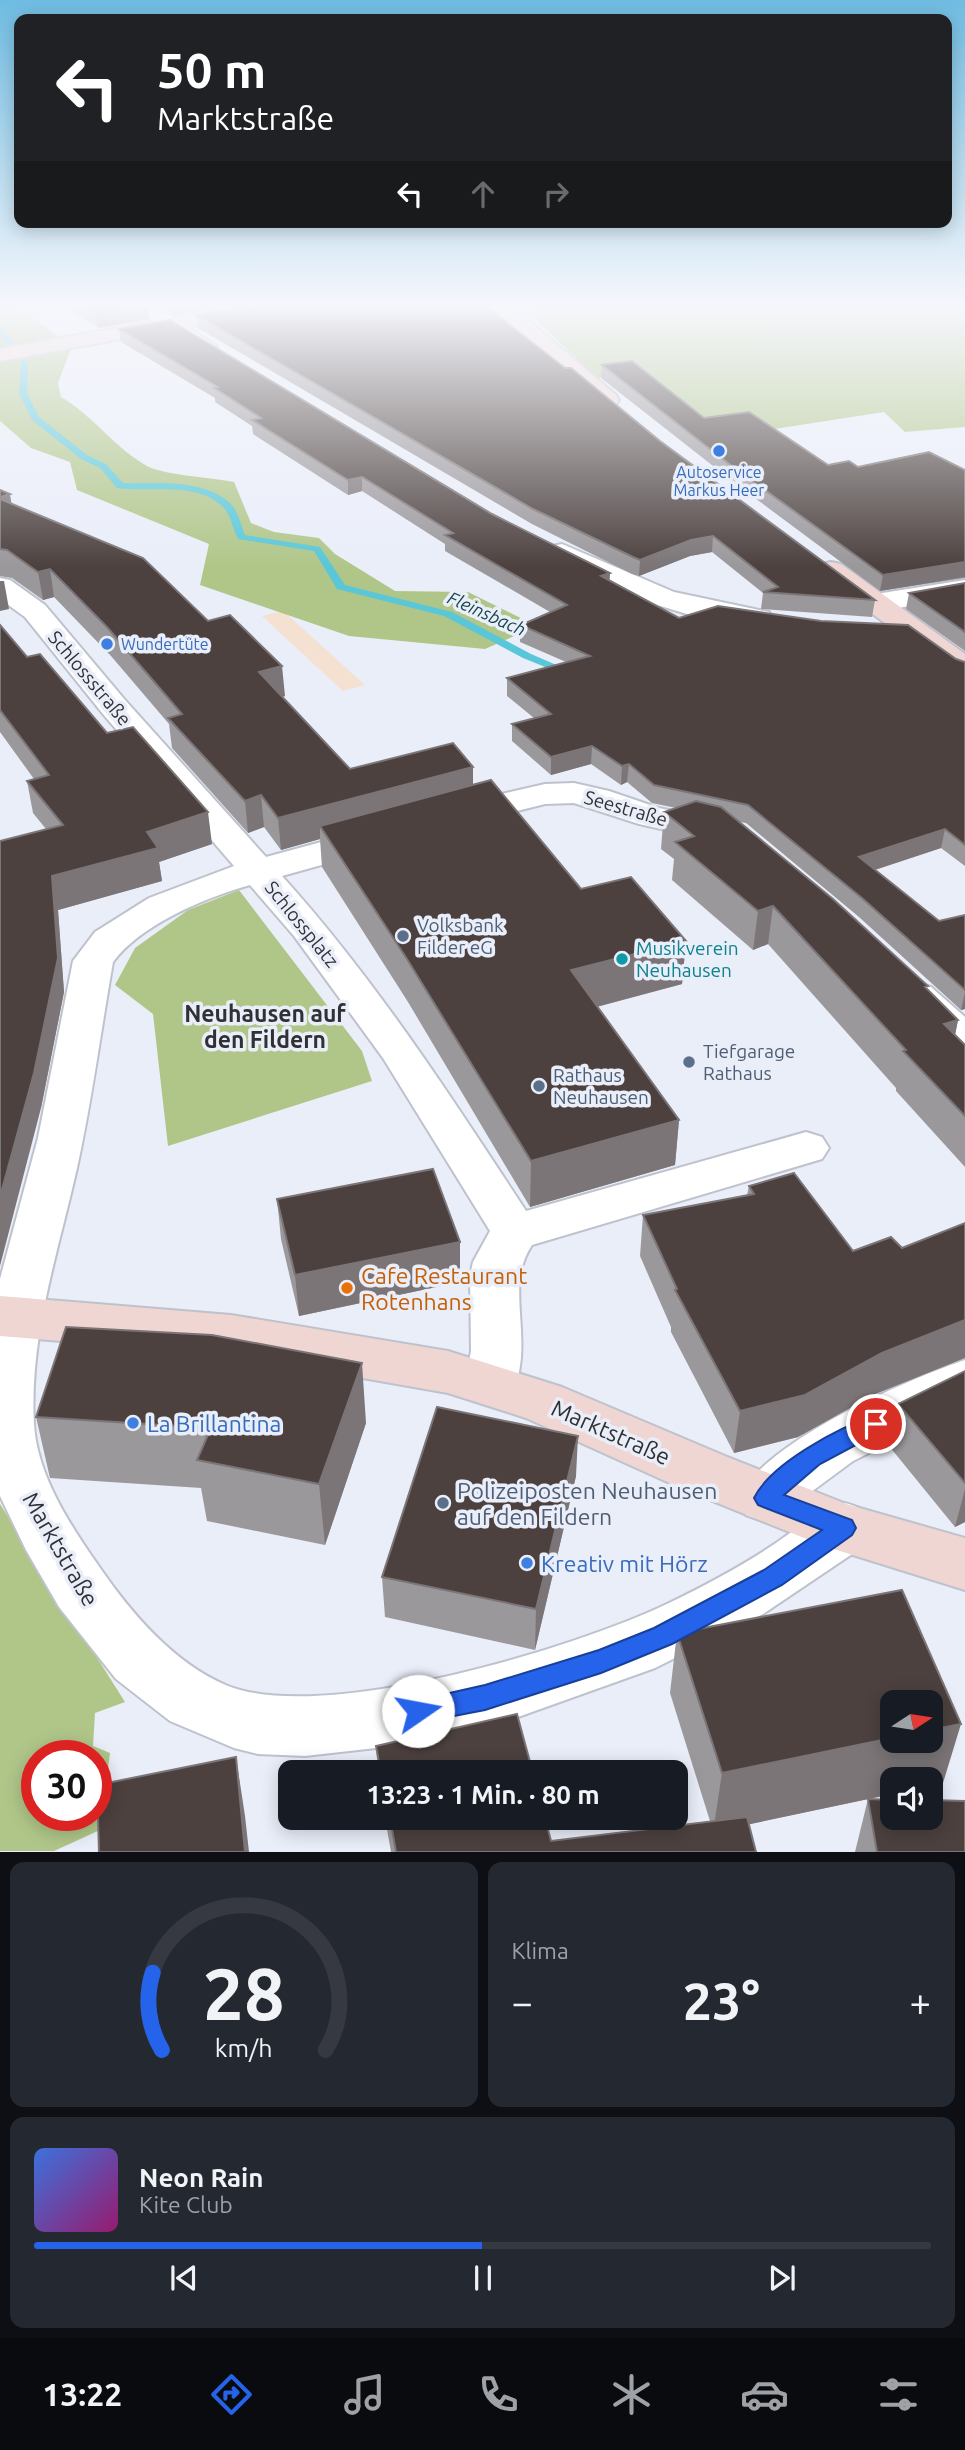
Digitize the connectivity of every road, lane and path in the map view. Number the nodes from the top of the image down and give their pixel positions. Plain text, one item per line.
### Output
1 (600, 393) edge
2 (628, 416) edge
3 (539, 540) edge
4 (809, 554) edge
5 (0, 586) edge
6 (965, 588) edge
7 (876, 603) junction
8 (35, 611) junction
9 (0, 621) edge
10 (791, 623) edge
11 (862, 629) edge
12 (911, 630) junction
13 (965, 668) edge
14 (741, 842) edge
15 (259, 870) junction
16 (894, 974) edge
17 (965, 1040) edge
18 (806, 1148) dead end
19 (515, 1232) junction
20 (5, 1316) edge
21 (965, 1381) edge
22 (491, 1383) junction
23 (766, 1498) junction
24 (844, 1528) junction
25 (965, 1564) edge

1 - 2 street
3 - 10 street
4 - 7 street
5 - 8 street, Schlossstraße
6 - 7 street
7 - 12 street
8 - 9 street
8 - 15 street, Schlossstraße
11 - 12 street
12 - 13 street
14 - 15 street, Seestraße
15 - 19 street, Schlossplatz
15 - 20 street, Schlossplatz
16 - 17 street
18 - 19 street
19 - 22 street
20 - 22 street, Marktstraße
20 - 24 street, Marktstraße
21 - 23 street
22 - 23 street, Marktstraße
23 - 24 street, Marktstraße
24 - 25 street, Marktstraße

